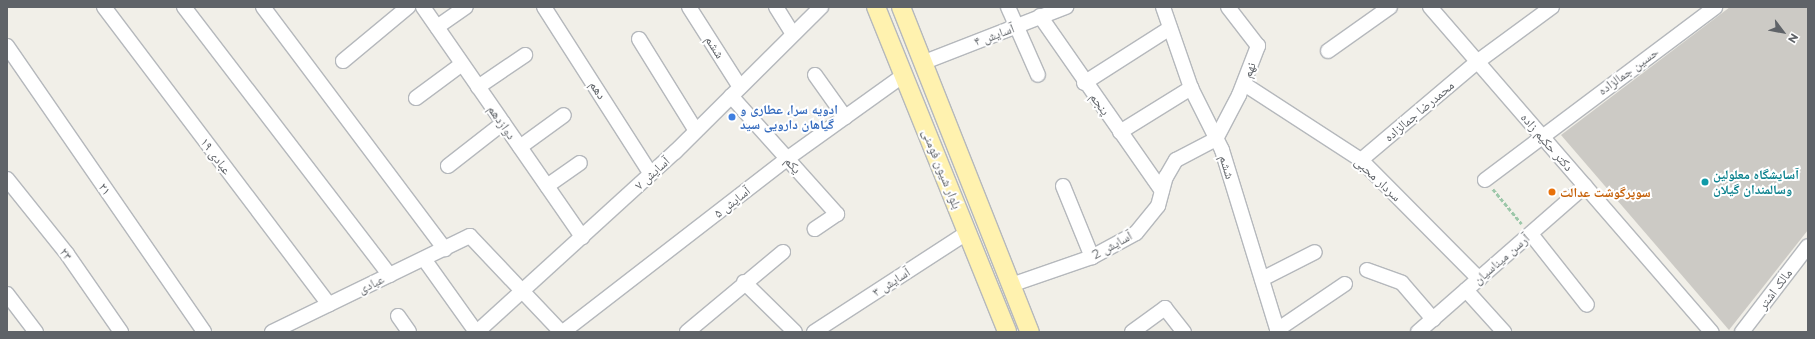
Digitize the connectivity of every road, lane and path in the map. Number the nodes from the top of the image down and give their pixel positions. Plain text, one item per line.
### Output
1 (104, 7) edge
2 (184, 7) edge
3 (263, 7) edge
4 (408, 7) edge
5 (424, 7) edge
6 (466, 7) edge
7 (544, 7) edge
8 (689, 7) edge
9 (776, 7) edge
10 (821, 7) edge
11 (876, 7) edge
12 (901, 7) edge
13 (1008, 7) edge
14 (1066, 7) edge
15 (1163, 7) edge
16 (1228, 7) edge
17 (1390, 7) edge
18 (1430, 7) edge
19 (1552, 7) edge
20 (1715, 7) edge
21 (1040, 16) junction
22 (1016, 26) junction
23 (437, 28) junction
24 (1170, 28) junction
25 (793, 34) junction
26 (639, 40) dead end
27 (7, 46) edge
28 (1328, 51) dead end
29 (525, 55) dead end
30 (343, 61) dead end
31 (1477, 62) junction
32 (922, 63) junction
33 (462, 64) junction
34 (815, 75) dead end
35 (904, 75) junction
36 (1038, 75) dead end
37 (1084, 83) junction
38 (1244, 84) junction
39 (478, 87) junction
40 (1191, 88) junction
41 (736, 92) junction
42 (416, 98) dead end
43 (564, 115) dead end
44 (845, 117) junction
45 (503, 123) junction
46 (696, 131) junction
47 (1120, 132) junction
48 (1541, 135) junction
49 (1216, 139) junction
50 (520, 147) junction
51 (788, 158) junction
52 (1361, 160) junction
53 (580, 163) dead end
54 (448, 166) dead end
55 (651, 174) junction
56 (7, 179) edge
57 (1485, 180) joint
58 (547, 186) junction
59 (1063, 186) dead end
60 (1585, 186) junction
61 (1162, 191) junction
62 (815, 229) dead end
63 (968, 232) junction
64 (1531, 234) junction
65 (582, 237) junction
66 (1808, 246) edge
67 (445, 249) junction
68 (783, 252) dead end
69 (1316, 252) dead end
70 (1092, 258) junction
71 (424, 259) junction
72 (1367, 270) dead end
73 (390, 275) junction
74 (1262, 279) junction
75 (1479, 279) junction
76 (744, 282) junction
77 (1345, 284) dead end
78 (1011, 285) junction
79 (1466, 290) junction
80 (522, 292) junction
81 (7, 295) edge
82 (329, 304) junction
83 (1588, 305) dead end
84 (398, 316) dead end
85 (1433, 318) junction
86 (1278, 331) edge
87 (36, 332) edge
88 (121, 332) edge
89 (204, 332) edge
90 (272, 332) edge
91 (409, 332) edge
92 (477, 332) edge
93 (562, 332) edge
94 (687, 332) edge
95 (794, 332) edge
96 (814, 332) edge
97 (1007, 332) edge
98 (1030, 332) edge
99 (1132, 332) edge
100 (1184, 332) edge
101 (1418, 332) edge
102 (1504, 332) edge
103 (1712, 332) edge
104 (1742, 332) edge

1 - 82 street, عبادی ۱۹
2 - 73 street
3 - 67 street
4 - 30 street
5 - 23 street, دوازدهم
6 - 23 street
7 - 55 street, دهم
8 - 41 street, ششم
9 - 25 street
10 - 25 street, آسایش ۷
11 - 35 main road, بلوار شیون فومنی
12 - 32 main road, بلوار شیون فومنی
13 - 22 street
14 - 21 street, آسایش ۴
15 - 24 street, ششم
16 - 38 street, نهم
17 - 28 street
18 - 31 street, دکتر حکیم زاده
19 - 31 street, محمدرضا جمالزاده
20 - 48 street, حسین جمالزاده
21 - 22 street, آسایش ۴
21 - 37 street, پنجم
22 - 32 street, آسایش ۴
22 - 36 street
23 - 33 street, دوازدهم
24 - 37 street
24 - 40 street, ششم
25 - 41 street, آسایش ۷
26 - 46 street
27 - 89 street, ۲۱
29 - 39 street
31 - 48 street, دکتر حکیم زاده
31 - 52 street, محمدرضا جمالزاده
32 - 78 main road, بلوار شیون فومنی
33 - 39 street, دوازدهم
33 - 42 street
34 - 44 street
35 - 44 street, آسایش ۵
35 - 63 main road, بلوار شیون فومنی
37 - 47 street, پنجم
38 - 49 street, نهم
38 - 52 street, سردار محبی
39 - 45 street, دوازدهم
40 - 47 street
40 - 49 street, ششم
41 - 46 street, آسایش ۷
41 - 51 street, یکم
43 - 50 street
44 - 51 street, آسایش ۵
45 - 50 street, دوازدهم
45 - 54 street
46 - 55 street, آسایش ۷
47 - 61 street, پنجم
48 - 57 street, حسین جمالزاده
48 - 60 street, دکتر حکیم زاده
49 - 61 street, آسایش 2
49 - 74 street, ششم
50 - 58 street, دوازدهم
51 - 62 street, یکم
51 - 93 street, آسایش ۵
52 - 75 street, سردار محبی
53 - 58 street
55 - 65 street, آسایش ۷
56 - 88 street, ۲۳
57 - 64 path
58 - 65 street, دوازدهم
59 - 70 street
60 - 64 street, آرسن میناسیان
60 - 103 street, دکتر حکیم زاده
61 - 70 street, آسایش 2
63 - 96 street, آسایش ۳
63 - 97 main road, بلوار شیون فومنی
64 - 75 street, آرسن میناسیان
64 - 83 street
65 - 80 street, آسایش ۷
66 - 104 street, مالک اشتر
67 - 71 street, عبادی
67 - 80 street, عبادی
68 - 76 street
69 - 74 street
70 - 78 street, آسایش 2
71 - 73 street, عبادی
71 - 92 street
72 - 85 street
73 - 82 street, عبادی
74 - 86 street, ششم
75 - 79 street, آرسن میناسیان
76 - 94 street
76 - 95 street
77 - 86 street
78 - 98 main road, بلوار شیون فومنی
79 - 85 street, آرسن میناسیان
79 - 102 street
80 - 92 street, آسایش ۷
80 - 93 street
81 - 87 street
82 - 90 street, عبادی
84 - 91 street
85 - 101 street, آرسن میناسیان
99 - 100 street

